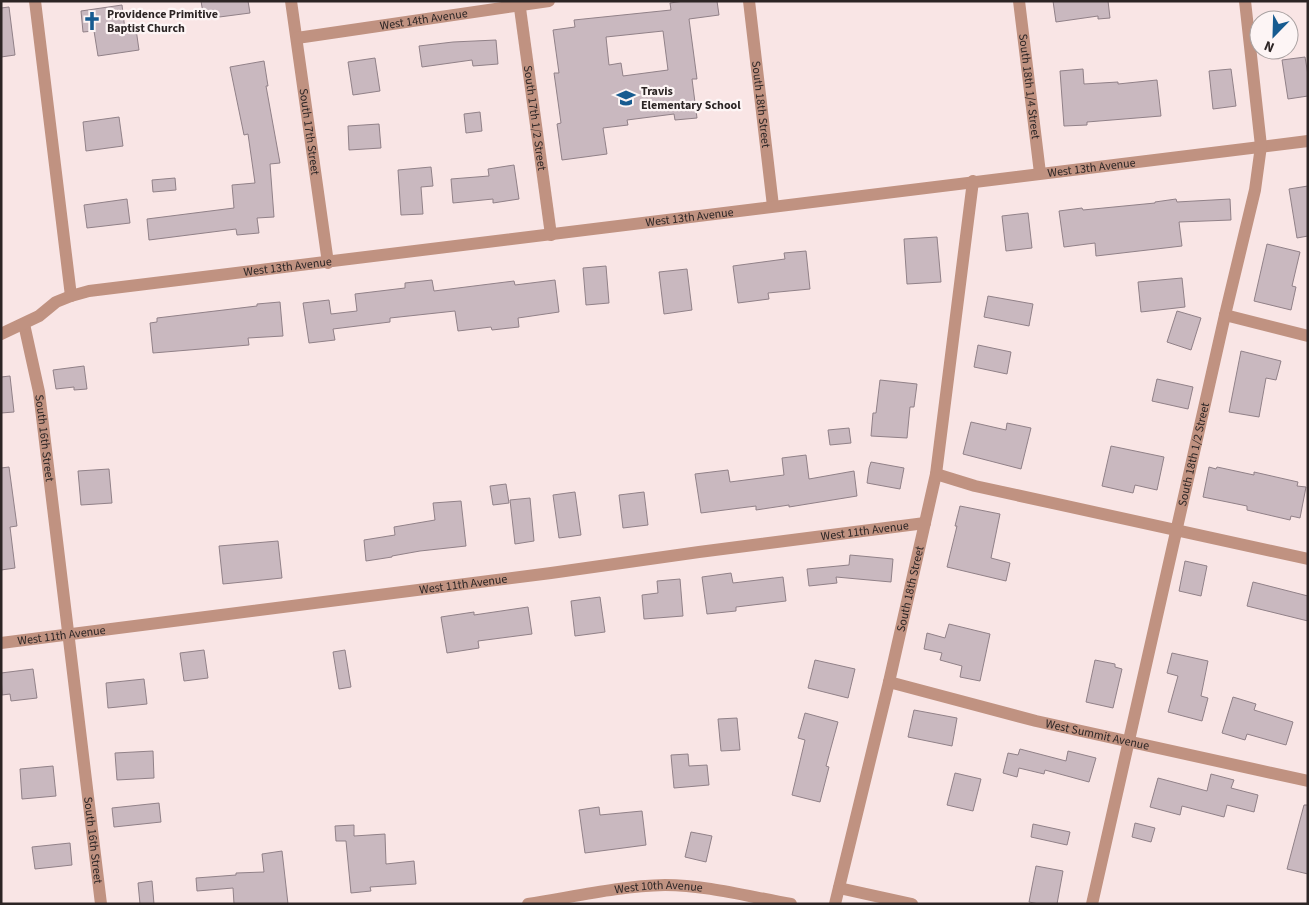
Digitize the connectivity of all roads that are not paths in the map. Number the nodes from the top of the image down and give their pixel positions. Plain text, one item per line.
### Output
1 (35, 1) edge
2 (291, 1) edge
3 (549, 1) edge
4 (749, 1) edge
5 (1019, 1) edge
6 (1245, 1) edge
7 (520, 3) edge
8 (297, 38) junction
9 (1308, 141) edge
10 (1261, 146) junction
11 (1040, 173) junction
12 (973, 181) junction
13 (773, 206) junction
14 (551, 235) junction
15 (328, 263) junction
16 (71, 296) junction
17 (1225, 315) junction
18 (24, 324) junction
19 (1, 334) edge
20 (1308, 336) edge
21 (936, 474) junction
22 (925, 523) junction
23 (1177, 530) junction
24 (1308, 559) edge
25 (68, 634) junction
26 (1, 643) edge
27 (889, 682) junction
28 (1129, 741) junction
29 (1308, 781) edge
30 (838, 888) junction
31 (101, 904) edge
32 (528, 904) edge
33 (791, 904) edge
34 (835, 904) edge
35 (912, 904) edge
36 (1092, 904) edge

1 - 16 street
2 - 8 street, South 17th Street
3 - 7 street, West 14th Avenue
4 - 13 street, South 18th Street
5 - 11 street, South 18th 1/4 Street
6 - 10 street, South 18th 1/2 Street
7 - 8 street, West 14th Avenue
7 - 14 street, South 17th 1/2 Street
8 - 15 street, South 17th Street
9 - 10 street, West 13th Avenue
10 - 11 street, West 13th Avenue
10 - 17 street, South 18th 1/2 Street
11 - 12 street, West 13th Avenue
12 - 13 street, West 13th Avenue
12 - 21 street, South 18th Street
13 - 14 street, West 13th Avenue
14 - 15 street, West 13th Avenue
15 - 16 street, West 13th Avenue
16 - 18 street
17 - 20 street
17 - 23 street, South 18th 1/2 Street
18 - 19 street
18 - 25 street, South 16th Street
21 - 22 street, South 18th Street
21 - 23 street
22 - 25 street, West 11th Avenue
22 - 27 street, South 18th Street
23 - 24 street
23 - 28 street, South 18th 1/2 Street
25 - 26 street, West 11th Avenue
25 - 31 street, South 16th Street
27 - 28 street, West Summit Avenue
27 - 30 street, South 18th Street
28 - 29 street, West Summit Avenue
28 - 36 street, South 18th 1/2 Street
30 - 34 street, South 18th Street
30 - 35 street
32 - 33 street, West 10th Avenue

